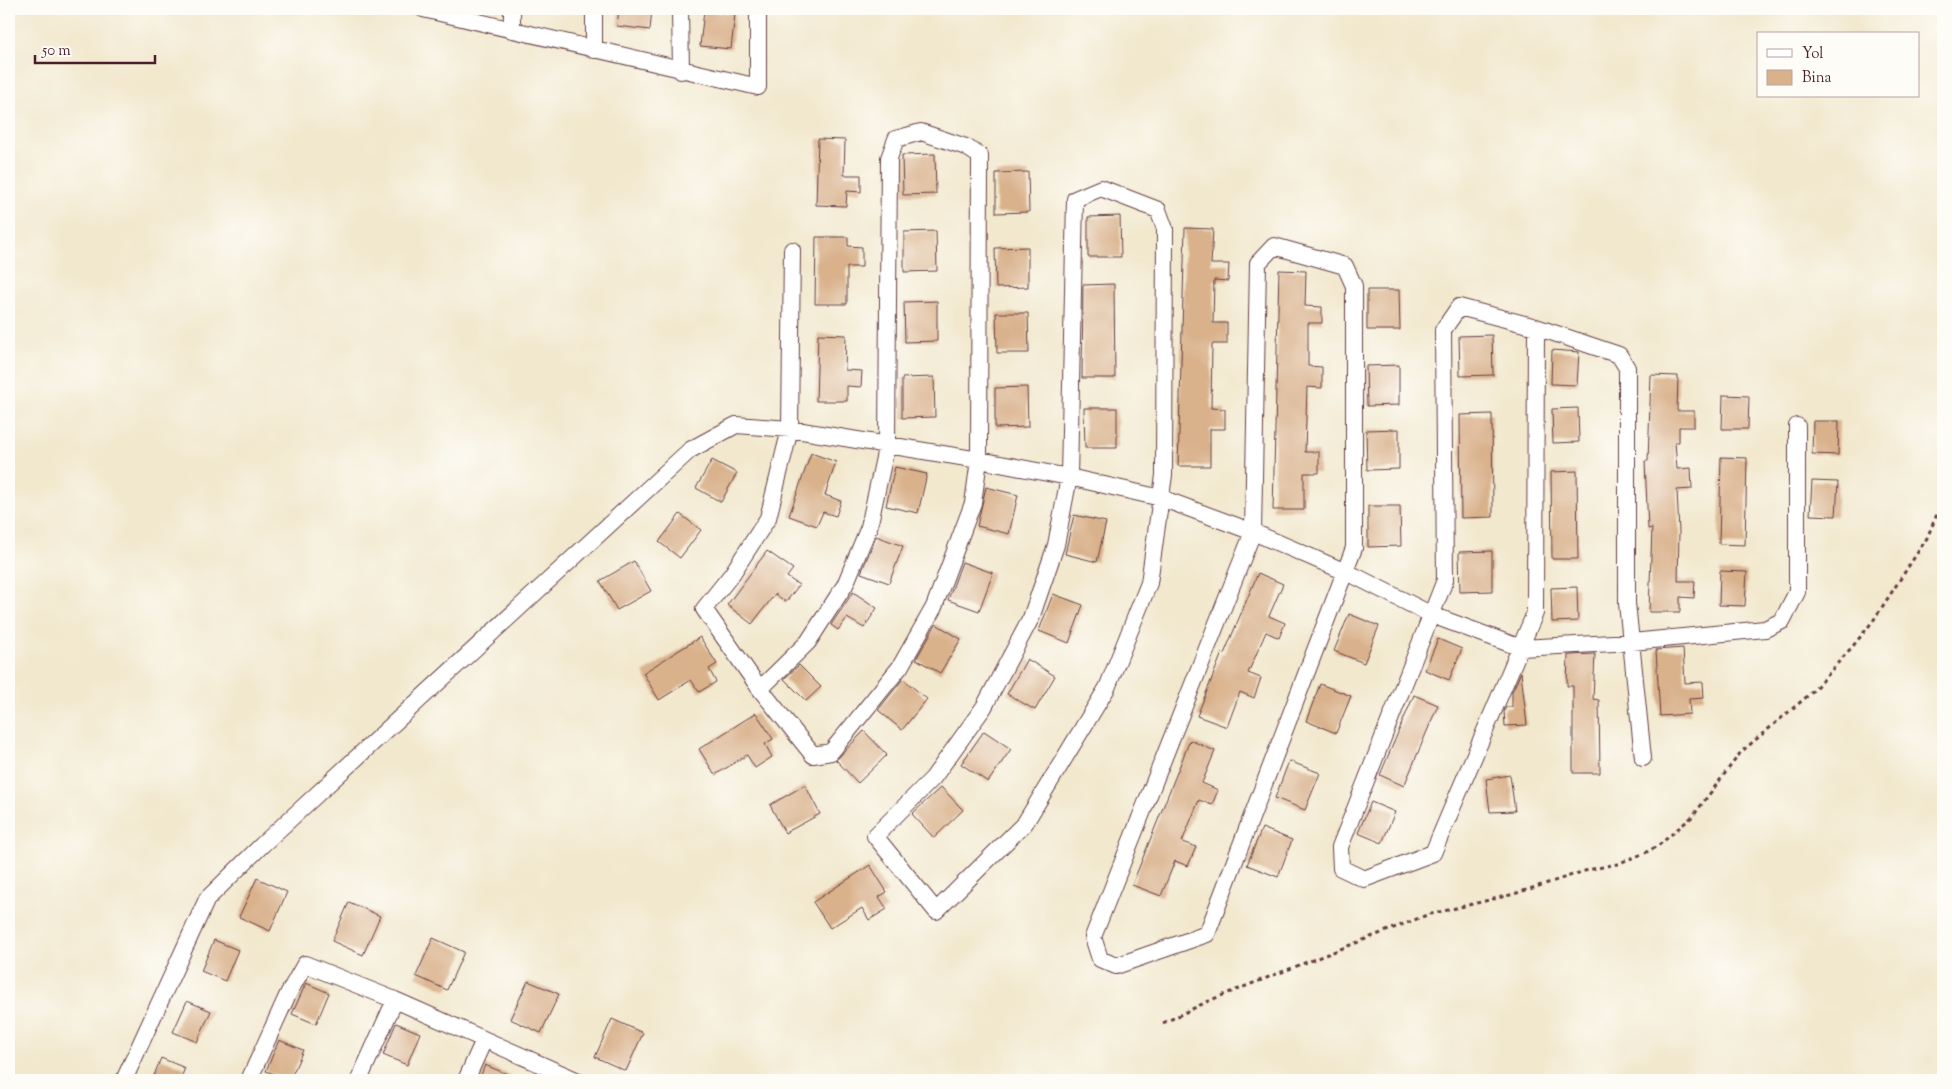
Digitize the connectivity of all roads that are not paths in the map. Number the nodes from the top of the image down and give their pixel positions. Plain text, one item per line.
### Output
1 (427, 9) edge
2 (512, 9) edge
3 (594, 9) edge
4 (680, 9) edge
5 (758, 9) edge
6 (512, 30) junction
7 (594, 50) junction
8 (681, 71) junction
9 (792, 250) dead end
10 (1536, 327) junction
11 (1797, 426) dead end
12 (790, 429) junction
13 (887, 444) junction
14 (979, 460) junction
15 (1069, 477) junction
16 (1161, 498) junction
17 (1253, 532) junction
18 (1345, 572) junction
19 (1432, 615) junction
20 (1632, 642) junction
21 (1521, 648) junction
22 (760, 689) junction
23 (1643, 758) dead end
24 (395, 1000) junction
25 (484, 1040) junction
26 (124, 1080) edge
27 (249, 1080) edge
28 (359, 1080) edge
29 (466, 1080) edge
30 (574, 1080) edge

1 - 6 street
2 - 6 street
3 - 7 street
4 - 8 street
5 - 8 street
6 - 7 street
7 - 8 street
9 - 12 street
10 - 19 street
10 - 20 street
10 - 21 street
11 - 20 street
12 - 13 street
12 - 22 street
12 - 26 street
13 - 14 street
13 - 14 street
13 - 22 street
14 - 15 street
14 - 22 street
15 - 16 street
15 - 16 street
15 - 16 street
16 - 17 street
17 - 18 street
17 - 18 street
17 - 18 street
18 - 19 street
19 - 21 street
19 - 21 street
20 - 21 street
20 - 23 street
24 - 25 street
24 - 27 street
24 - 28 street
25 - 29 street
25 - 30 street

